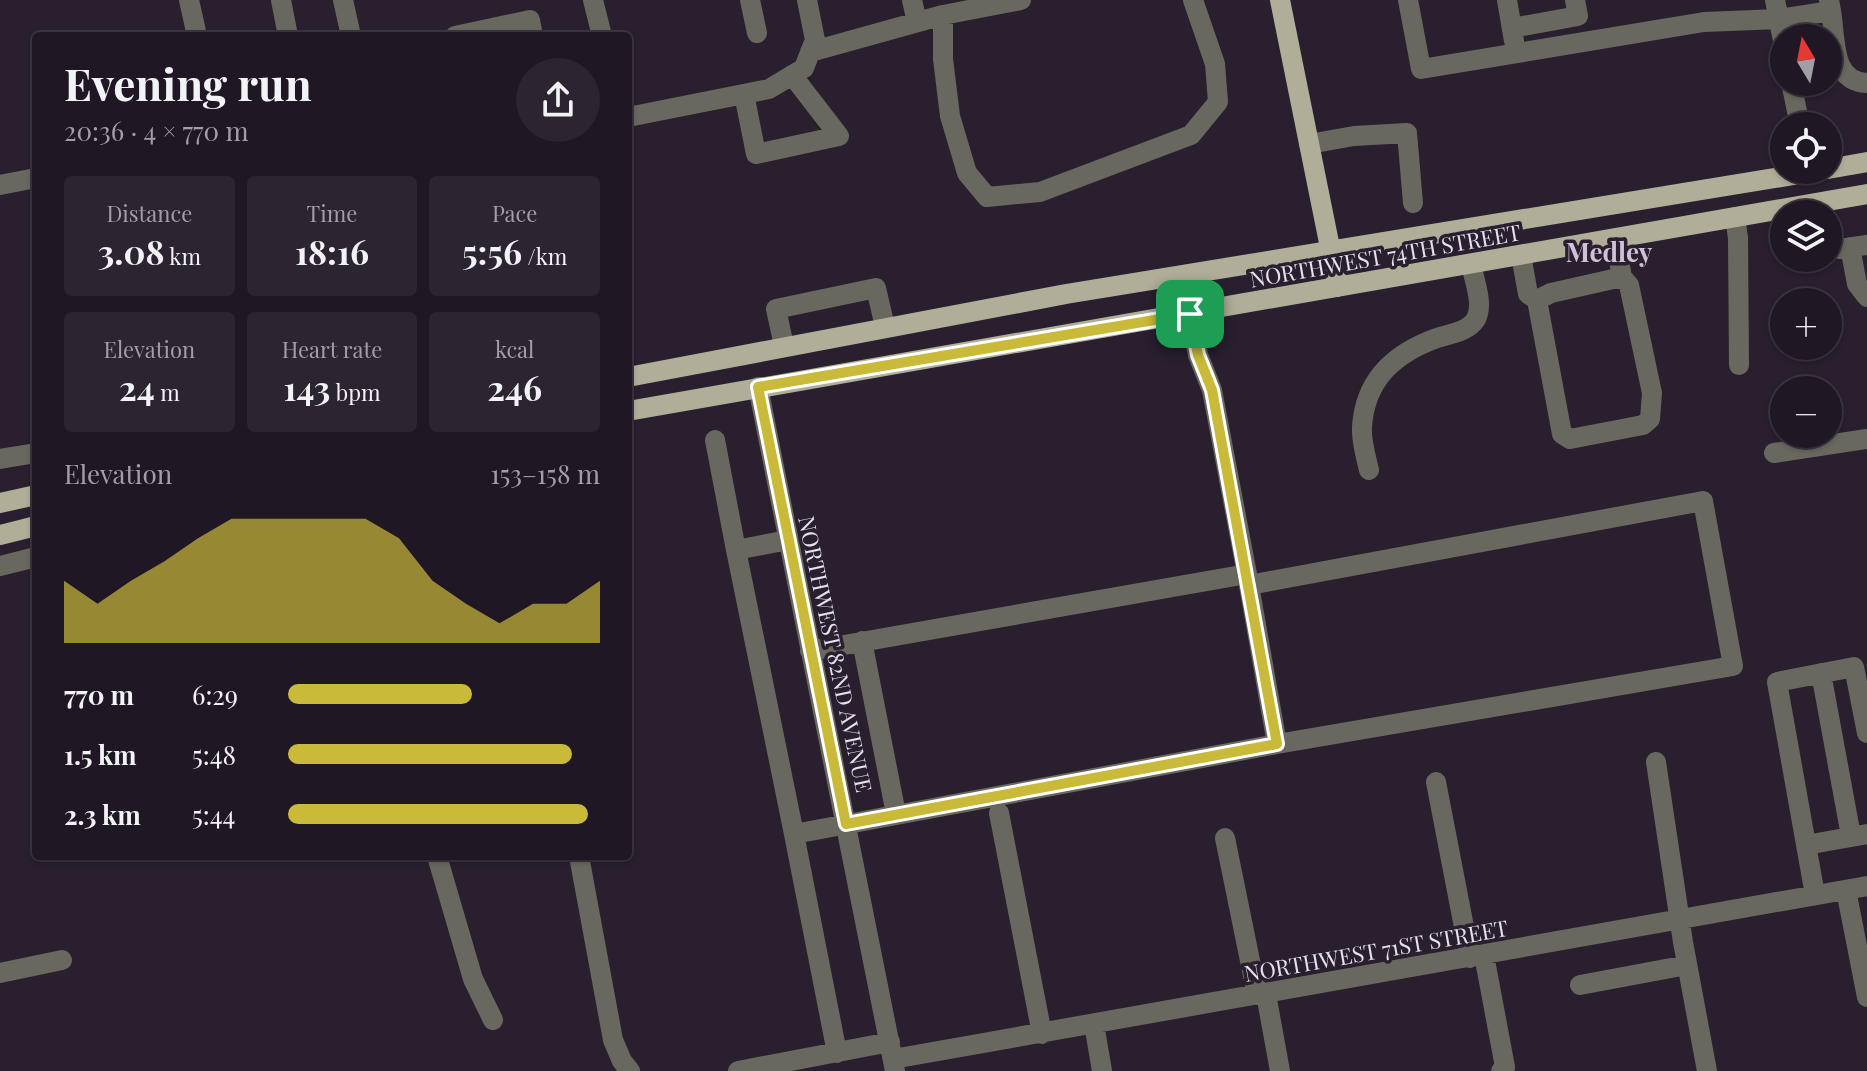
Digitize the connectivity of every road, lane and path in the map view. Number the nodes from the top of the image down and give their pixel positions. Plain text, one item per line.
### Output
1 (189, 0) edge
2 (281, 0) edge
3 (345, 0) edge
4 (593, 0) edge
5 (750, 0) edge
6 (807, 0) edge
7 (912, 0) edge
8 (1021, 0) edge
9 (1193, 0) edge
10 (1280, 0) edge
11 (1408, 0) edge
12 (1507, 0) edge
13 (1575, 0) edge
14 (1830, 6) edge
15 (1777, 10) edge
16 (943, 15) junction
17 (917, 22) junction
18 (1512, 28) junction
19 (196, 32) edge
20 (287, 32) edge
21 (350, 32) edge
22 (474, 32) edge
23 (532, 32) edge
24 (601, 32) edge
25 (757, 33) dead end
26 (1517, 53) junction
27 (802, 65) junction
28 (1867, 83) edge
29 (744, 94) junction
30 (632, 116) edge
31 (1309, 144) junction
32 (1867, 162) edge
33 (1842, 166) edge
34 (1770, 178) edge
35 (32, 179) edge
36 (0, 185) edge
37 (1867, 194) edge
38 (1658, 198) junction
39 (1842, 200) edge
40 (1413, 203) dead end
41 (1770, 213) edge
42 (1735, 217) junction
43 (1615, 239) junction
44 (1858, 246) edge
45 (1330, 249) junction
46 (1521, 255) junction
47 (1471, 264) junction
48 (1622, 277) junction
49 (1338, 287) junction
50 (1867, 297) edge
51 (1537, 300) junction
52 (1190, 314) junction
53 (885, 327) junction
54 (784, 346) junction
55 (1739, 365) dead end
56 (632, 376) edge
57 (758, 387) junction
58 (632, 410) edge
59 (1867, 439) edge
60 (715, 440) dead end
61 (1774, 453) dead end
62 (32, 454) edge
63 (0, 459) edge
64 (1369, 470) dead end
65 (32, 496) edge
66 (0, 503) edge
67 (32, 527) edge
68 (0, 535) edge
69 (788, 540) junction
70 (736, 550) junction
71 (32, 558) edge
72 (0, 566) edge
73 (1248, 580) junction
74 (862, 641) junction
75 (810, 651) junction
76 (1821, 673) junction
77 (1867, 733) edge
78 (1277, 744) junction
79 (1656, 762) dead end
80 (1436, 782) dead end
81 (999, 813) dead end
82 (896, 814) junction
83 (846, 824) junction
84 (794, 834) junction
85 (1859, 835) edge
86 (1225, 838) dead end
87 (1806, 845) junction
88 (438, 860) edge
89 (580, 860) edge
90 (1857, 888) edge
91 (1815, 895) junction
92 (1679, 920) junction
93 (1477, 957) junction
94 (62, 960) dead end
95 (1687, 965) junction
96 (0, 973) edge
97 (1580, 985) dead end
98 (1261, 994) junction
99 (1867, 997) edge
100 (493, 1020) dead end
101 (1094, 1024) junction
102 (1042, 1034) junction
103 (837, 1053) junction
104 (893, 1058) edge
105 (630, 1071) edge
106 (738, 1071) edge
107 (1102, 1071) edge
108 (1280, 1071) edge
109 (1501, 1071) edge
110 (1707, 1071) edge

1 - 19 street
2 - 20 street
3 - 21 street
4 - 24 street
5 - 25 street
6 - 27 street
7 - 17 street
8 - 16 street
9 - 16 street
10 - 31 main road
11 - 26 street
12 - 18 street
13 - 18 street
14 - 15 street
14 - 28 street
15 - 26 street
16 - 17 street
17 - 27 street
18 - 26 street
22 - 23 street
27 - 29 street
27 - 29 street
29 - 30 street
31 - 40 street
31 - 45 main road
32 - 33 main road, NORTHWEST 74TH STREET
34 - 38 main road, NORTHWEST 74TH STREET
35 - 36 street
37 - 39 main road, NORTHWEST 74TH STREET
38 - 43 main road
38 - 45 main road, NORTHWEST 74TH STREET
41 - 42 main road, NORTHWEST 74TH STREET
42 - 43 main road, NORTHWEST 74TH STREET
42 - 55 street
43 - 46 main road, NORTHWEST 74TH STREET
43 - 48 street
44 - 50 street
45 - 49 main road
45 - 53 main road, NORTHWEST 74TH STREET
46 - 47 main road, NORTHWEST 74TH STREET
46 - 51 street
47 - 49 main road, NORTHWEST 74TH STREET
47 - 64 street
48 - 51 street
48 - 51 street
49 - 52 main road, NORTHWEST 74TH STREET
52 - 57 main road, NORTHWEST 74TH STREET
52 - 73 street
53 - 54 main road, NORTHWEST 74TH STREET
53 - 54 street
54 - 56 main road, NORTHWEST 74TH STREET
57 - 58 main road, NORTHWEST 74TH STREET
57 - 69 street, NORTHWEST 82ND AVENUE
59 - 61 street
60 - 70 street
62 - 63 street
65 - 66 main road
67 - 68 main road
69 - 70 street
69 - 75 street, NORTHWEST 82ND AVENUE
70 - 84 street
71 - 72 street
73 - 74 street
73 - 78 street
73 - 78 street
74 - 75 street
74 - 82 street
75 - 83 street, NORTHWEST 82ND AVENUE
76 - 77 street
76 - 85 street
76 - 87 street
78 - 82 street
79 - 92 street
80 - 93 street
81 - 102 street
82 - 83 street
83 - 84 street
83 - 104 street, NORTHWEST 82ND AVENUE
84 - 103 street
85 - 87 street
86 - 98 street
87 - 91 street
88 - 100 street
89 - 105 street
90 - 91 street, NORTHWEST 71ST STREET
90 - 99 street
91 - 92 street, NORTHWEST 71ST STREET
92 - 93 street, NORTHWEST 71ST STREET
92 - 95 street
93 - 98 street, NORTHWEST 71ST STREET
93 - 109 street
94 - 96 street
95 - 97 street
95 - 110 street
98 - 101 street, NORTHWEST 71ST STREET
98 - 108 street
101 - 102 street, NORTHWEST 71ST STREET
101 - 107 street
102 - 104 street, NORTHWEST 71ST STREET
103 - 104 street, NORTHWEST 71ST STREET
103 - 106 street, NORTHWEST 71ST STREET

